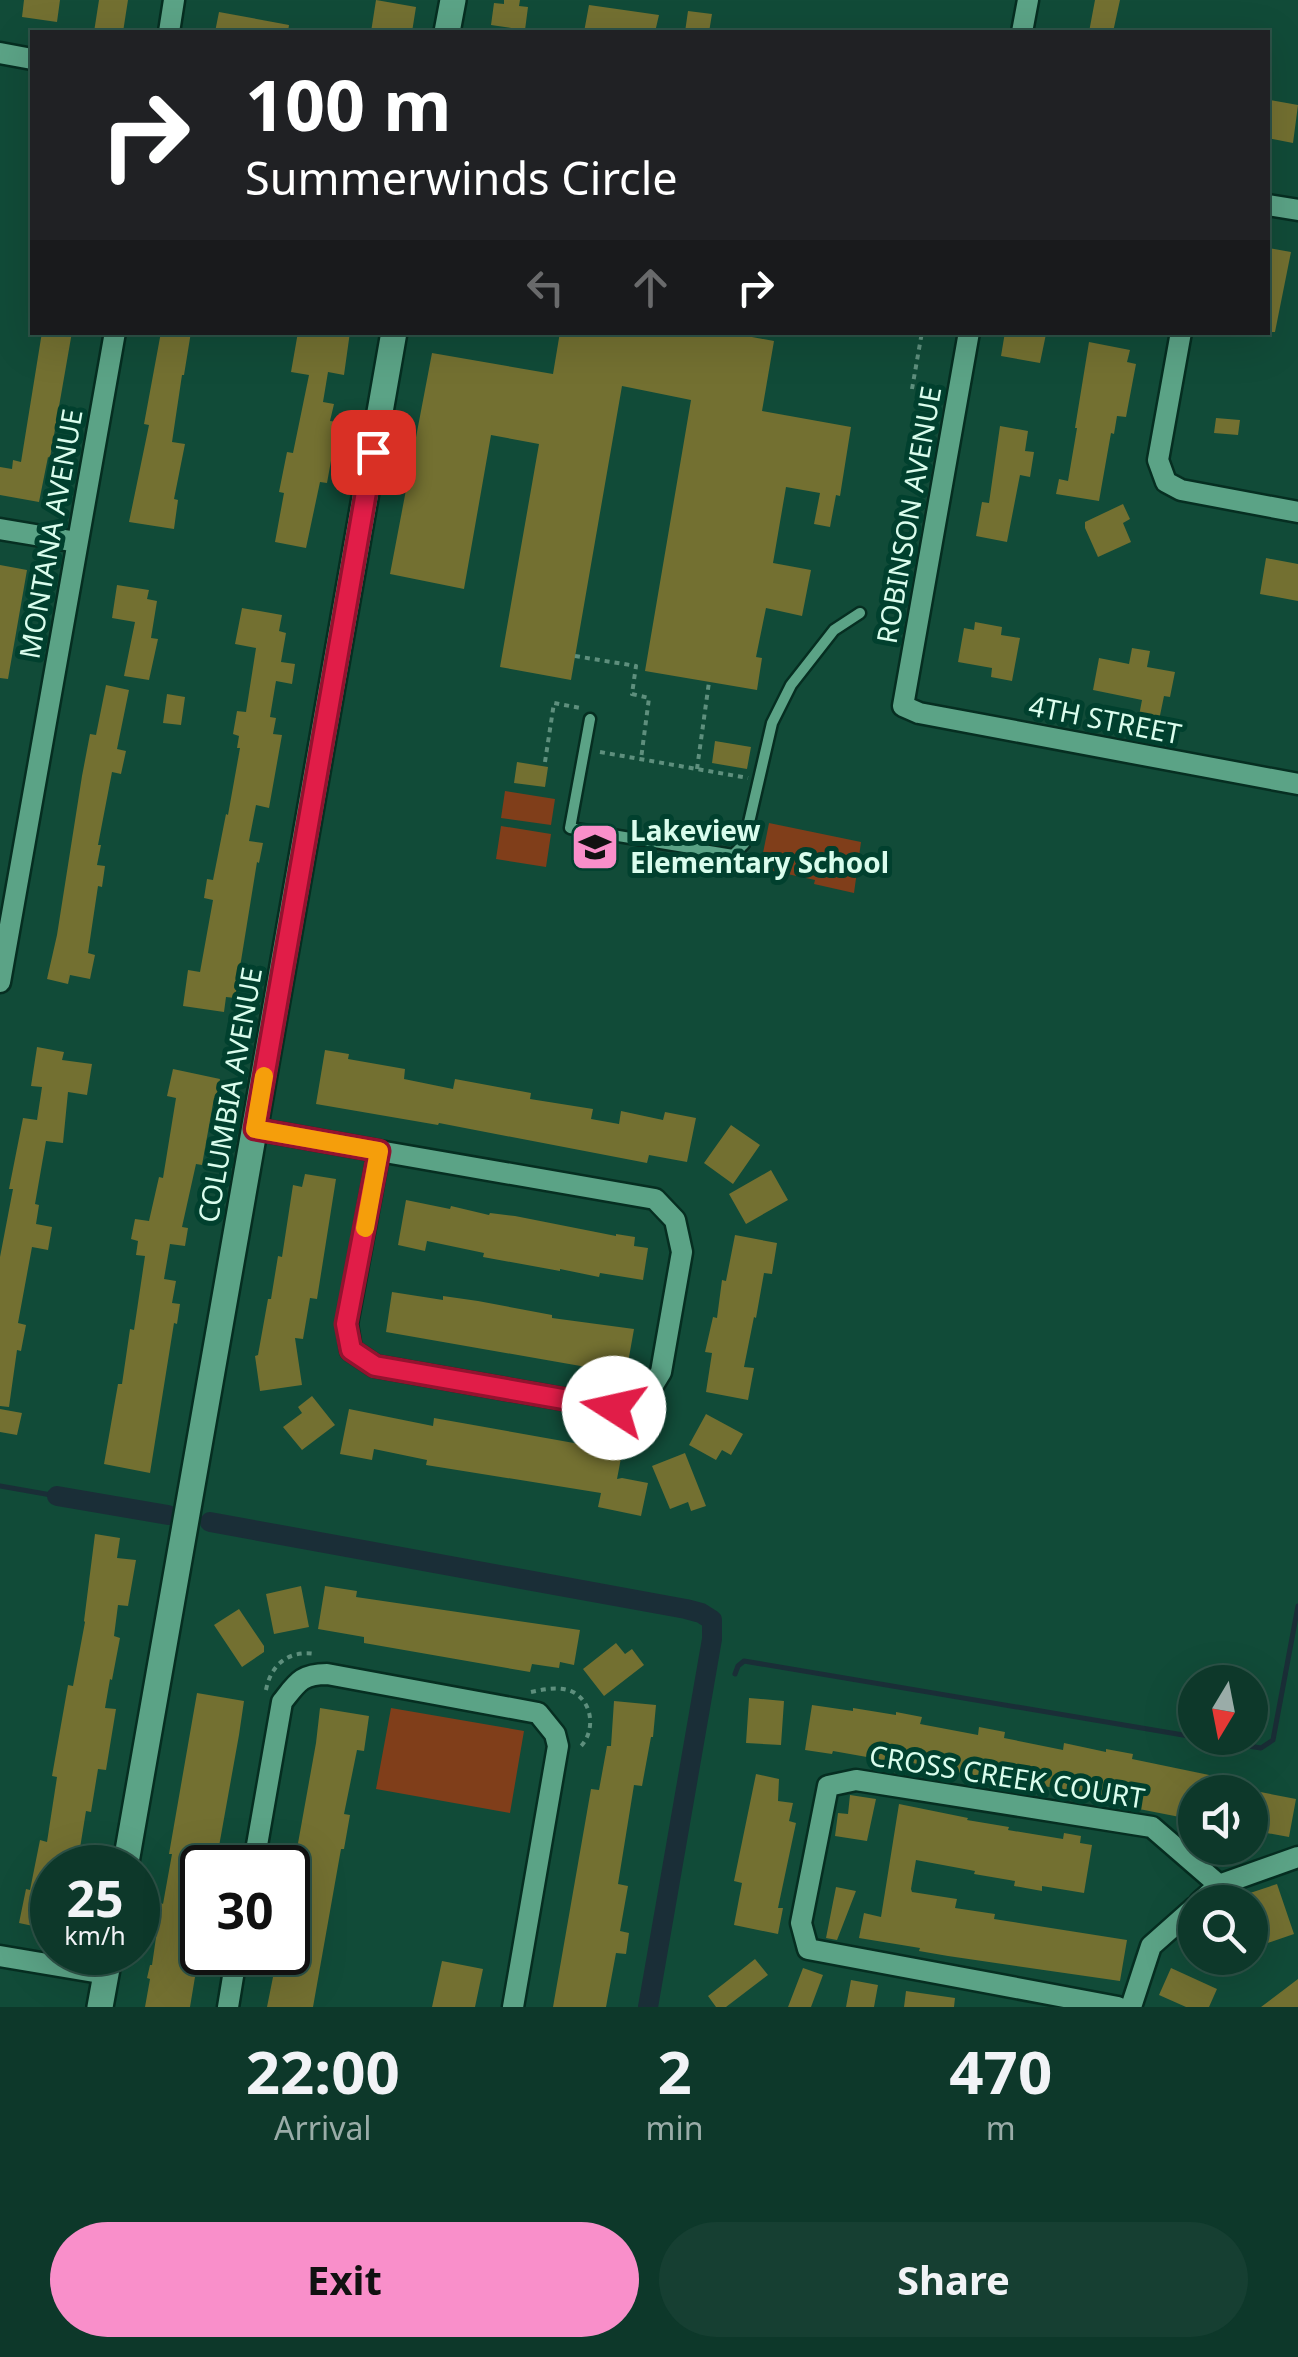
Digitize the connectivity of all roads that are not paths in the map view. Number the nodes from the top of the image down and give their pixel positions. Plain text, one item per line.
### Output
1 (174, 0) edge
2 (453, 0) edge
3 (1028, 0) edge
4 (169, 30) edge
5 (447, 30) edge
6 (1022, 30) edge
7 (0, 53) edge
8 (30, 59) edge
9 (1270, 205) edge
10 (1298, 210) edge
11 (114, 335) edge
12 (393, 335) edge
13 (968, 335) edge
14 (1180, 335) edge
15 (1298, 512) edge
16 (0, 529) edge
17 (78, 542) junction
18 (860, 613) dead end
19 (903, 706) joint
20 (590, 714) road end
21 (1298, 784) edge
22 (0, 982) edge
23 (255, 1129) junction
24 (379, 1151) junction
25 (128, 1845) edge
26 (256, 1845) edge
27 (1298, 1856) edge
28 (1219, 1885) joint
29 (1178, 1922) edge
30 (0, 1956) edge
31 (30, 1958) edge
32 (106, 1975) edge
33 (233, 1975) edge
34 (100, 2007) edge
35 (228, 2007) edge
36 (513, 2007) edge
37 (1118, 2007) edge
38 (1131, 2007) edge

1 - 4 street
2 - 5 street
3 - 6 street
7 - 8 street
9 - 10 street
11 - 17 street, MONTANA AVENUE
12 - 23 street, COLUMBIA AVENUE
13 - 19 street, ROBINSON AVENUE
14 - 15 street
16 - 17 street
17 - 22 street, MONTANA AVENUE
18 - 20 lane
19 - 21 street, 4TH STREET
23 - 24 street
23 - 25 street, COLUMBIA AVENUE
24 - 24 street
26 - 36 street
27 - 28 street
28 - 37 street, CROSS CREEK COURT
29 - 38 street
30 - 31 street
32 - 34 street
33 - 35 street

